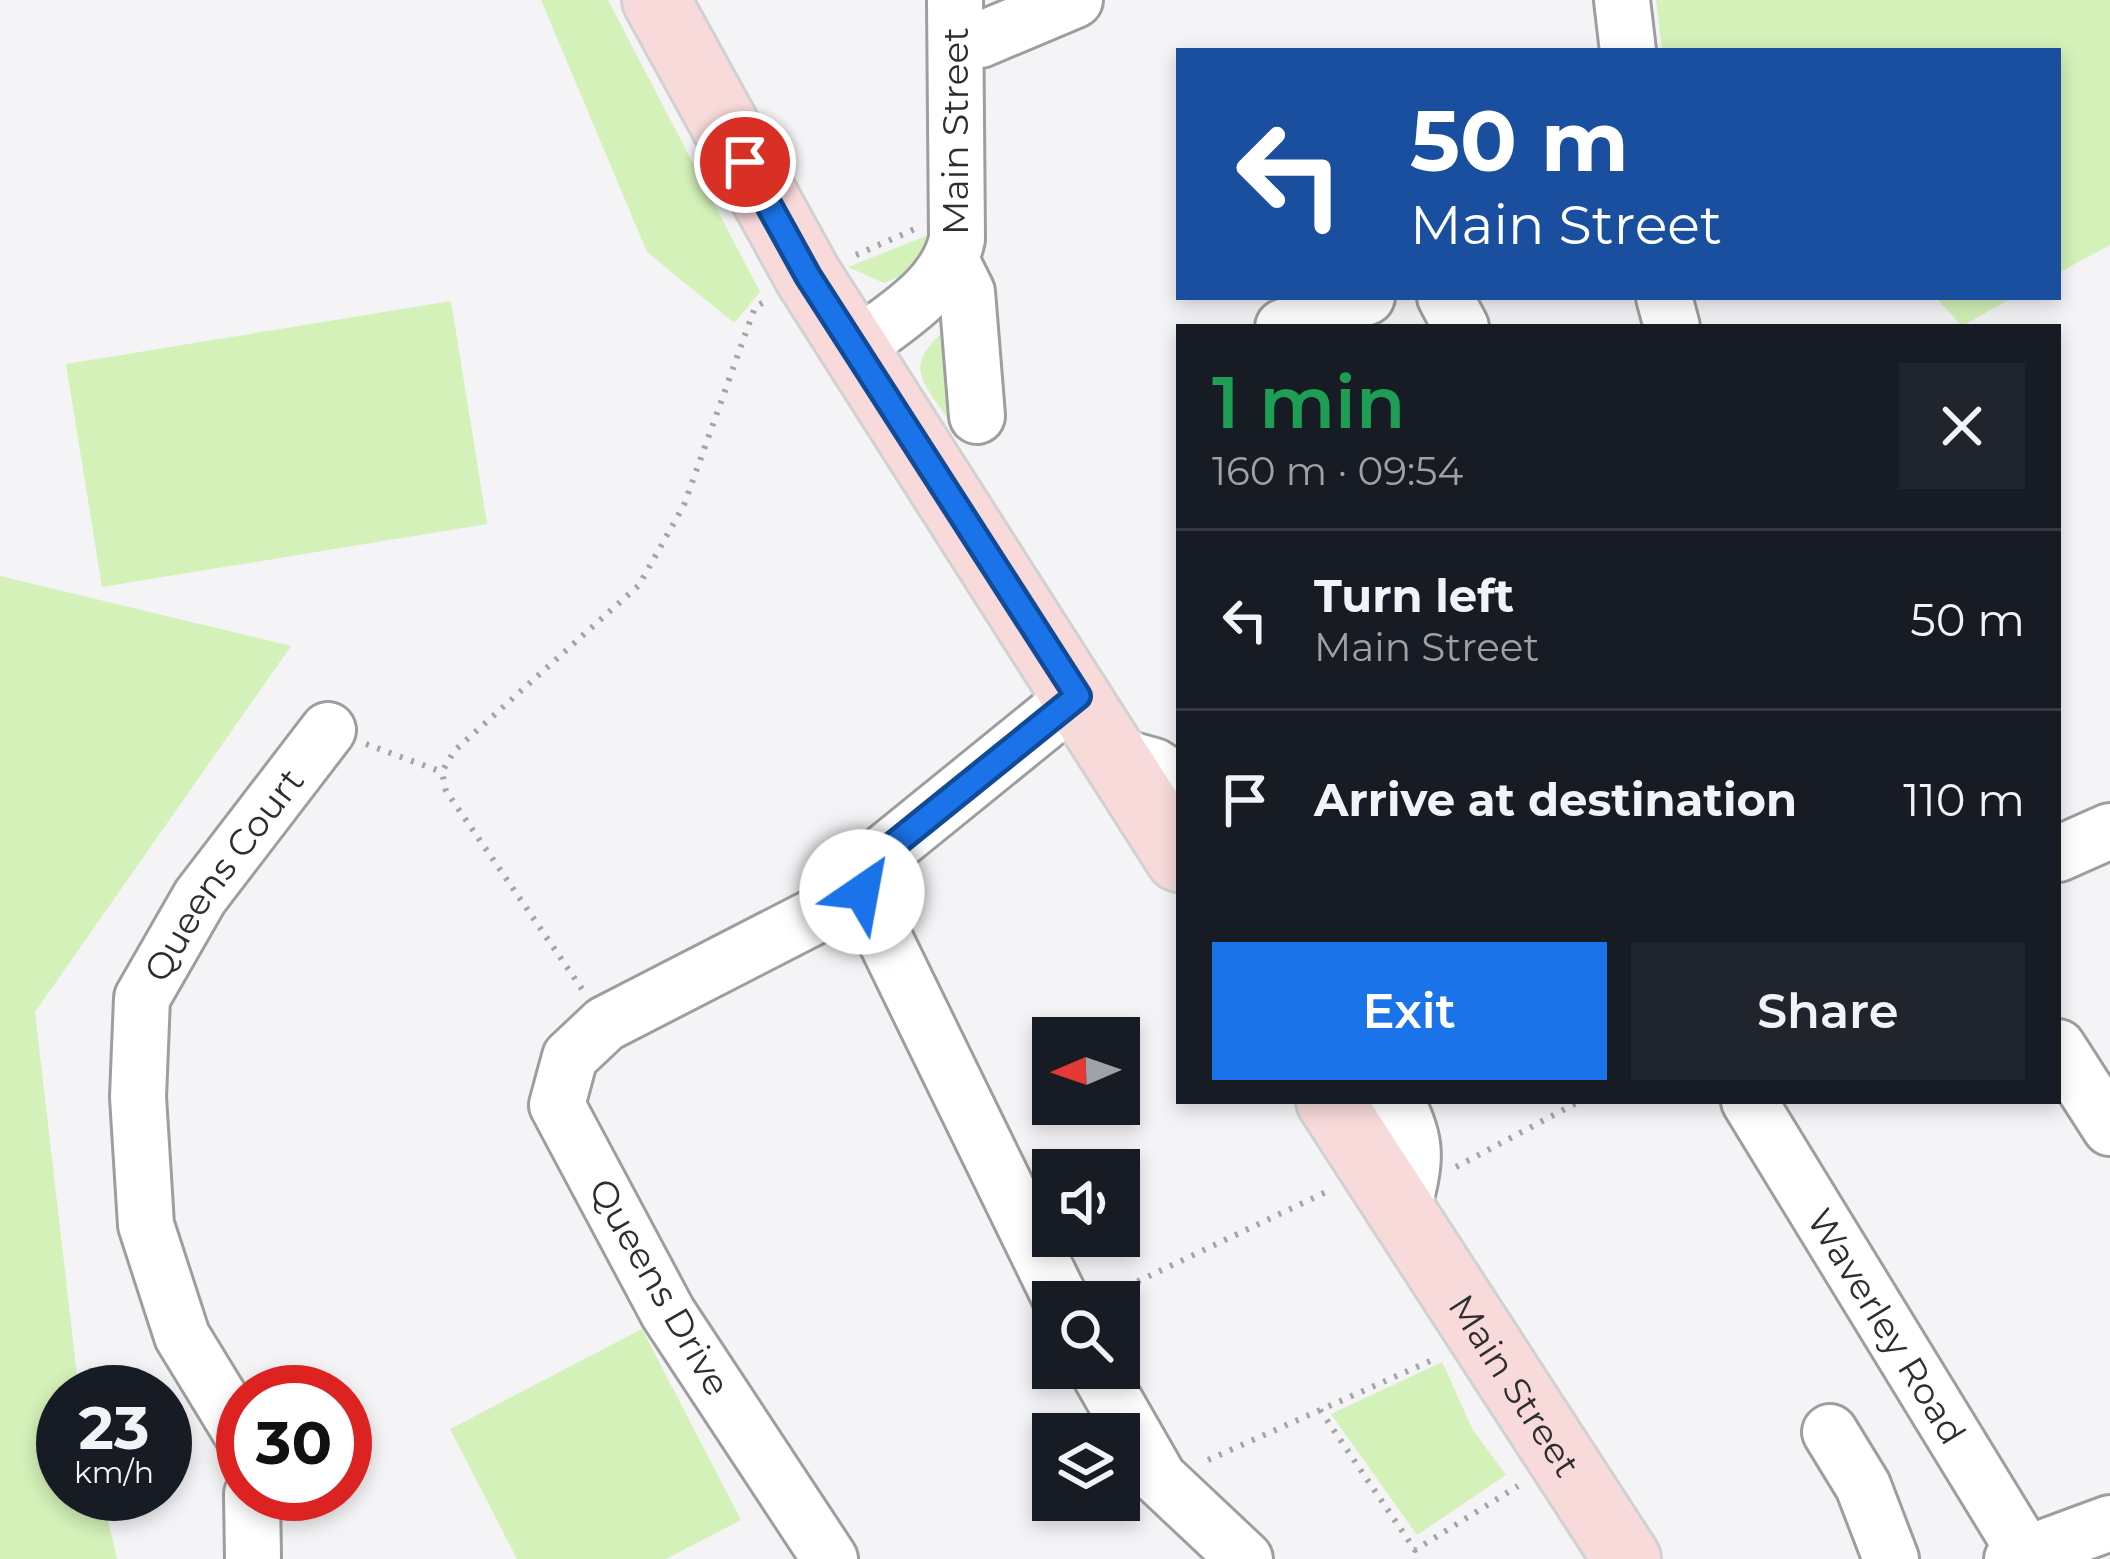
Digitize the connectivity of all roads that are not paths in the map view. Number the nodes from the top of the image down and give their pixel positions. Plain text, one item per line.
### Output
1 (656, 0) edge
2 (1075, 0) edge
3 (1622, 0) edge
4 (955, 22) edge
5 (1628, 48) edge
6 (955, 236) junction
7 (1359, 300) edge
8 (1291, 324) edge
9 (856, 348) junction
10 (977, 416) dead end
11 (1078, 696) junction
12 (328, 730) road end
13 (1115, 755) junction
14 (1176, 780) edge
15 (2110, 831) edge
16 (1176, 853) edge
17 (2061, 853) edge
18 (862, 892) junction
19 (2061, 1052) edge
20 (1751, 1104) edge
21 (1361, 1116) edge
22 (2110, 1128) edge
23 (1052, 1281) edge
24 (1108, 1389) edge
25 (216, 1392) edge
26 (1830, 1432) dead end
27 (252, 1521) edge
28 (2110, 1523) edge
29 (818, 1555) edge
30 (2022, 1557) edge
31 (253, 1559) edge
32 (1245, 1559) edge
33 (1627, 1559) edge
34 (1891, 1559) edge

1 - 9 main road
2 - 4 street
3 - 5 street
4 - 6 street, Main Street
6 - 9 street, Main Street
6 - 10 street, Main Street
7 - 8 street
9 - 11 main road
11 - 13 main road
11 - 18 street
12 - 25 street, Queens Court
13 - 14 street
13 - 16 main road
15 - 17 street
18 - 23 street
18 - 29 street, Queens Drive
19 - 22 street
20 - 30 street, Waverley Road
21 - 33 main road, Main Street
24 - 32 street
26 - 34 street
27 - 31 street
28 - 30 street

